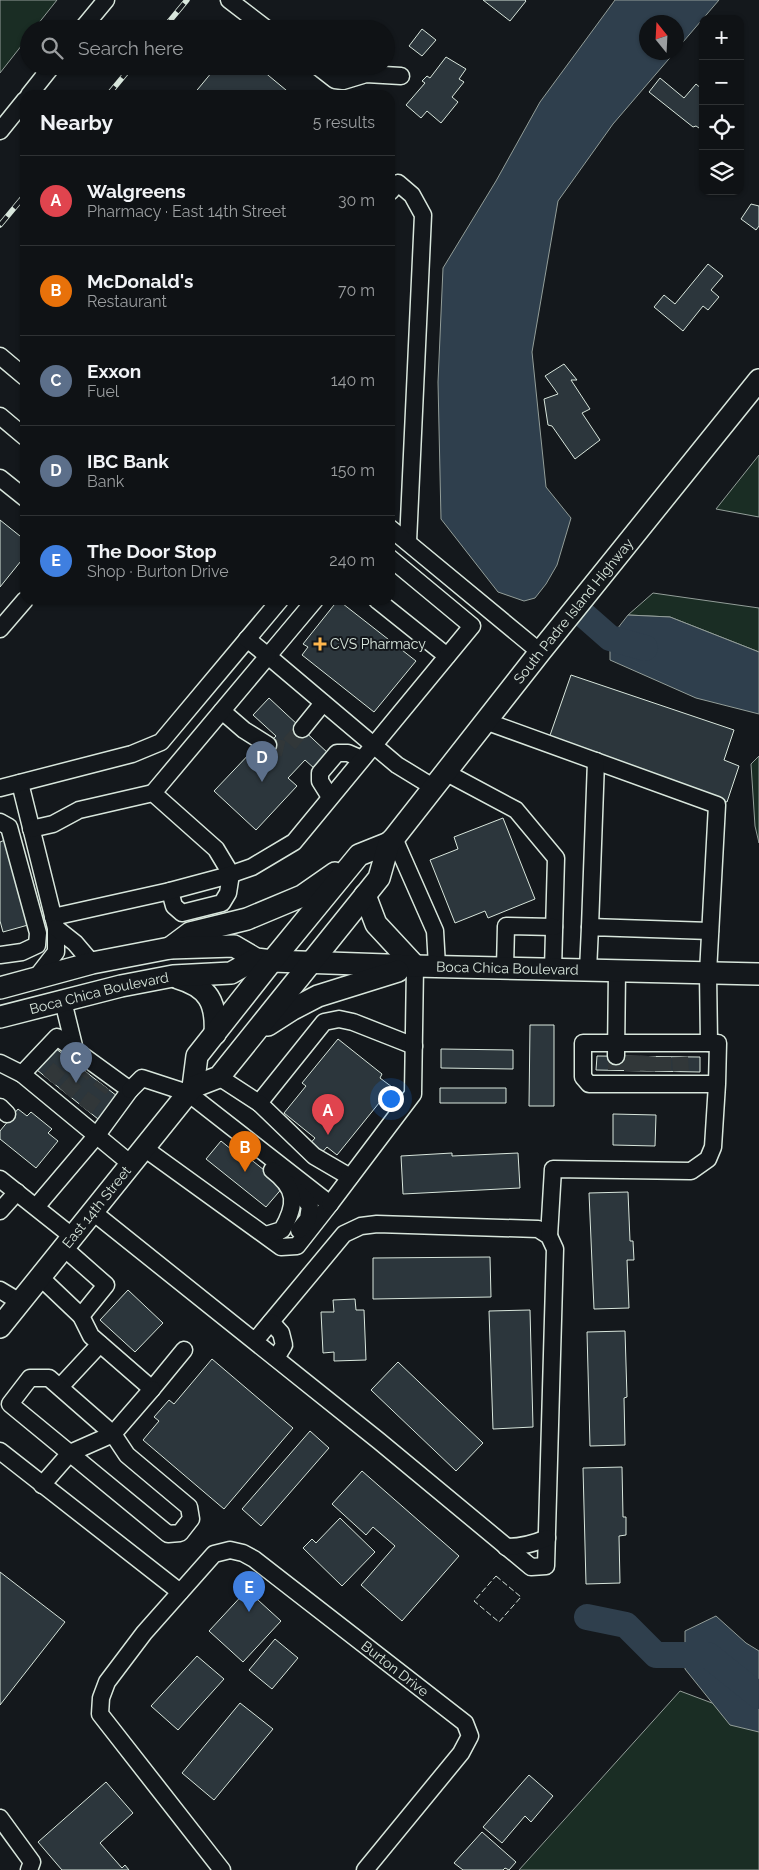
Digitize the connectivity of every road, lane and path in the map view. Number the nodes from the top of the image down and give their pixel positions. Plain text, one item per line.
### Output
1 (106, 0) edge
2 (230, 0) edge
3 (89, 20) edge
4 (256, 20) edge
5 (45, 75) edge
6 (329, 75) edge
7 (363, 75) edge
8 (384, 75) edge
9 (401, 76) dead end
10 (33, 90) edge
11 (20, 106) edge
12 (0, 131) edge
13 (395, 186) edge
14 (0, 356) edge
15 (20, 373) edge
16 (759, 380) edge
17 (0, 416) edge
18 (20, 433) edge
19 (0, 478) edge
20 (20, 494) edge
21 (396, 536) edge
22 (395, 562) edge
23 (465, 590) junction
24 (21, 605) edge
25 (276, 605) edge
26 (312, 605) edge
27 (382, 605) edge
28 (450, 608) junction
29 (0, 629) edge
30 (248, 639) junction
31 (540, 652) junction
32 (268, 656) junction
33 (447, 656) junction
34 (323, 703) junction
35 (187, 711) junction
36 (222, 711) junction
37 (485, 721) junction
38 (302, 728) tunnel mouth
39 (207, 729) junction
40 (268, 745) tunnel mouth
41 (373, 746) junction
42 (362, 759) junction
43 (596, 762) junction
44 (439, 780) junction
45 (20, 783) junction
46 (0, 788) edge
47 (153, 793) junction
48 (330, 797) junction
49 (0, 822) edge
50 (31, 829) junction
51 (391, 841) junction
52 (359, 855) junction
53 (231, 874) junction
54 (170, 891) junction
55 (365, 895) junction
56 (54, 923) junction
57 (554, 927) junction
58 (590, 927) junction
59 (710, 930) junction
60 (170, 948) junction
61 (0, 955) edge
62 (264, 960) junction
63 (310, 962) junction
64 (92, 963) junction
65 (415, 966) junction
66 (437, 966) junction
67 (505, 968) junction
68 (553, 969) junction
69 (588, 970) junction
70 (617, 970) junction
71 (708, 973) junction
72 (759, 974) edge
73 (173, 976) junction
74 (35, 979) junction
75 (0, 988) edge
76 (63, 1001) junction
77 (0, 1017) edge
78 (215, 1034) junction
79 (252, 1035) junction
80 (709, 1043) junction
81 (414, 1046) junction
82 (71, 1054) junction
83 (0, 1063) edge
84 (640, 1064) junction
85 (681, 1064) junction
86 (22, 1074) junction
87 (219, 1077) junction
88 (717, 1084) junction
89 (130, 1090) junction
90 (190, 1090) junction
91 (259, 1103) junction
92 (238, 1132) junction
93 (97, 1135) junction
94 (138, 1156) junction
95 (350, 1177) junction
96 (0, 1179) edge
97 (17, 1192) junction
98 (330, 1204) junction
99 (36, 1207) junction
100 (0, 1210) edge
101 (93, 1212) junction
102 (266, 1236) junction
103 (549, 1236) junction
104 (68, 1242) junction
105 (40, 1277) junction
106 (0, 1290) edge
107 (20, 1302) junction
108 (81, 1316) junction
109 (271, 1322) junction
110 (0, 1327) edge
111 (255, 1341) junction
112 (100, 1344) junction
113 (184, 1350) dead end
114 (276, 1358) junction
115 (60, 1387) junction
116 (152, 1389) junction
117 (113, 1434) junction
118 (0, 1451) edge
119 (70, 1453) junction
120 (42, 1485) junction
121 (547, 1538) junction
122 (506, 1547) junction
123 (180, 1592) junction
124 (0, 1818) edge
125 (29, 1870) edge
126 (222, 1870) edge
127 (365, 1870) edge

1 - 3 street
2 - 4 street
5 - 10 street
6 - 7 street
8 - 9 street
11 - 12 street
13 - 21 street
14 - 15 street
16 - 31 main road, South Padre Island Highway
17 - 18 street
19 - 20 street
21 - 23 street
22 - 28 street
23 - 28 street
23 - 31 street
24 - 29 street
25 - 30 street
26 - 32 street
27 - 33 street
28 - 33 street
30 - 32 street
30 - 35 street
31 - 37 main road, South Padre Island Highway
32 - 34 street
32 - 36 street
33 - 41 street
34 - 38 street
34 - 41 street
35 - 39 street
35 - 45 street
36 - 39 street
36 - 40 street
37 - 43 street
37 - 44 main road, South Padre Island Highway
39 - 47 street
41 - 42 street
41 - 44 street
42 - 48 street
42 - 48 street
43 - 58 street
43 - 59 street
44 - 51 main road, South Padre Island Highway
44 - 57 street
45 - 46 street
45 - 50 street
47 - 50 street
47 - 53 street
48 - 53 street
49 - 61 street
50 - 56 street
51 - 52 main road
51 - 55 main road, South Padre Island Highway
51 - 66 street
52 - 60 main road
52 - 62 main road
53 - 54 street
53 - 54 street
54 - 56 street
55 - 63 main road, South Padre Island Highway
55 - 65 main road
56 - 64 street
56 - 74 street
57 - 67 street
57 - 68 street
58 - 59 street
58 - 69 street
59 - 71 street
60 - 62 main road, Boca Chica Boulevard
60 - 64 main road, Boca Chica Boulevard
62 - 63 main road, Boca Chica Boulevard
62 - 73 main road, Boca Chica Boulevard
62 - 78 main road
63 - 65 main road, Boca Chica Boulevard
63 - 79 main road
64 - 74 main road, Boca Chica Boulevard
65 - 66 main road, Boca Chica Boulevard
65 - 79 main road
65 - 81 street
66 - 67 main road, Boca Chica Boulevard
67 - 68 main road, Boca Chica Boulevard
68 - 69 main road, Boca Chica Boulevard
69 - 70 main road, Boca Chica Boulevard
70 - 71 main road, Boca Chica Boulevard
70 - 84 street
71 - 72 main road, Boca Chica Boulevard
71 - 80 street
73 - 76 main road, Boca Chica Boulevard
73 - 78 main road
74 - 75 main road, Boca Chica Boulevard
76 - 77 main road, Boca Chica Boulevard
76 - 82 street
78 - 90 main road
79 - 87 main road
80 - 85 street
80 - 88 street
81 - 91 street
81 - 95 street
82 - 86 street
82 - 89 street
83 - 86 street
84 - 85 street
84 - 85 street
85 - 88 street
86 - 93 street
87 - 90 main road
87 - 91 street
88 - 103 street
89 - 90 street
89 - 93 street
90 - 92 street
90 - 94 main road, East 14th Street
91 - 95 street
92 - 98 street
92 - 102 street
93 - 94 street
93 - 99 street
94 - 101 main road, East 14th Street
94 - 102 street
95 - 98 street
96 - 97 street
97 - 99 street
97 - 100 street
98 - 102 street
99 - 104 street
101 - 104 main road, East 14th Street
101 - 111 street
103 - 109 street
103 - 121 street
104 - 105 main road, East 14th Street
104 - 108 street
105 - 107 main road, East 14th Street
105 - 108 street
106 - 107 street
107 - 110 main road, East 14th Street
108 - 112 street
109 - 111 street
109 - 114 street
111 - 114 street
112 - 115 street
112 - 116 street
113 - 116 street
114 - 122 street
115 - 117 street
115 - 119 street
116 - 117 street
117 - 119 street
117 - 119 street
118 - 120 street
119 - 120 street
120 - 123 street
121 - 122 street
121 - 122 street
123 - 126 street, Burton Drive
123 - 127 street, Burton Drive
124 - 125 street

